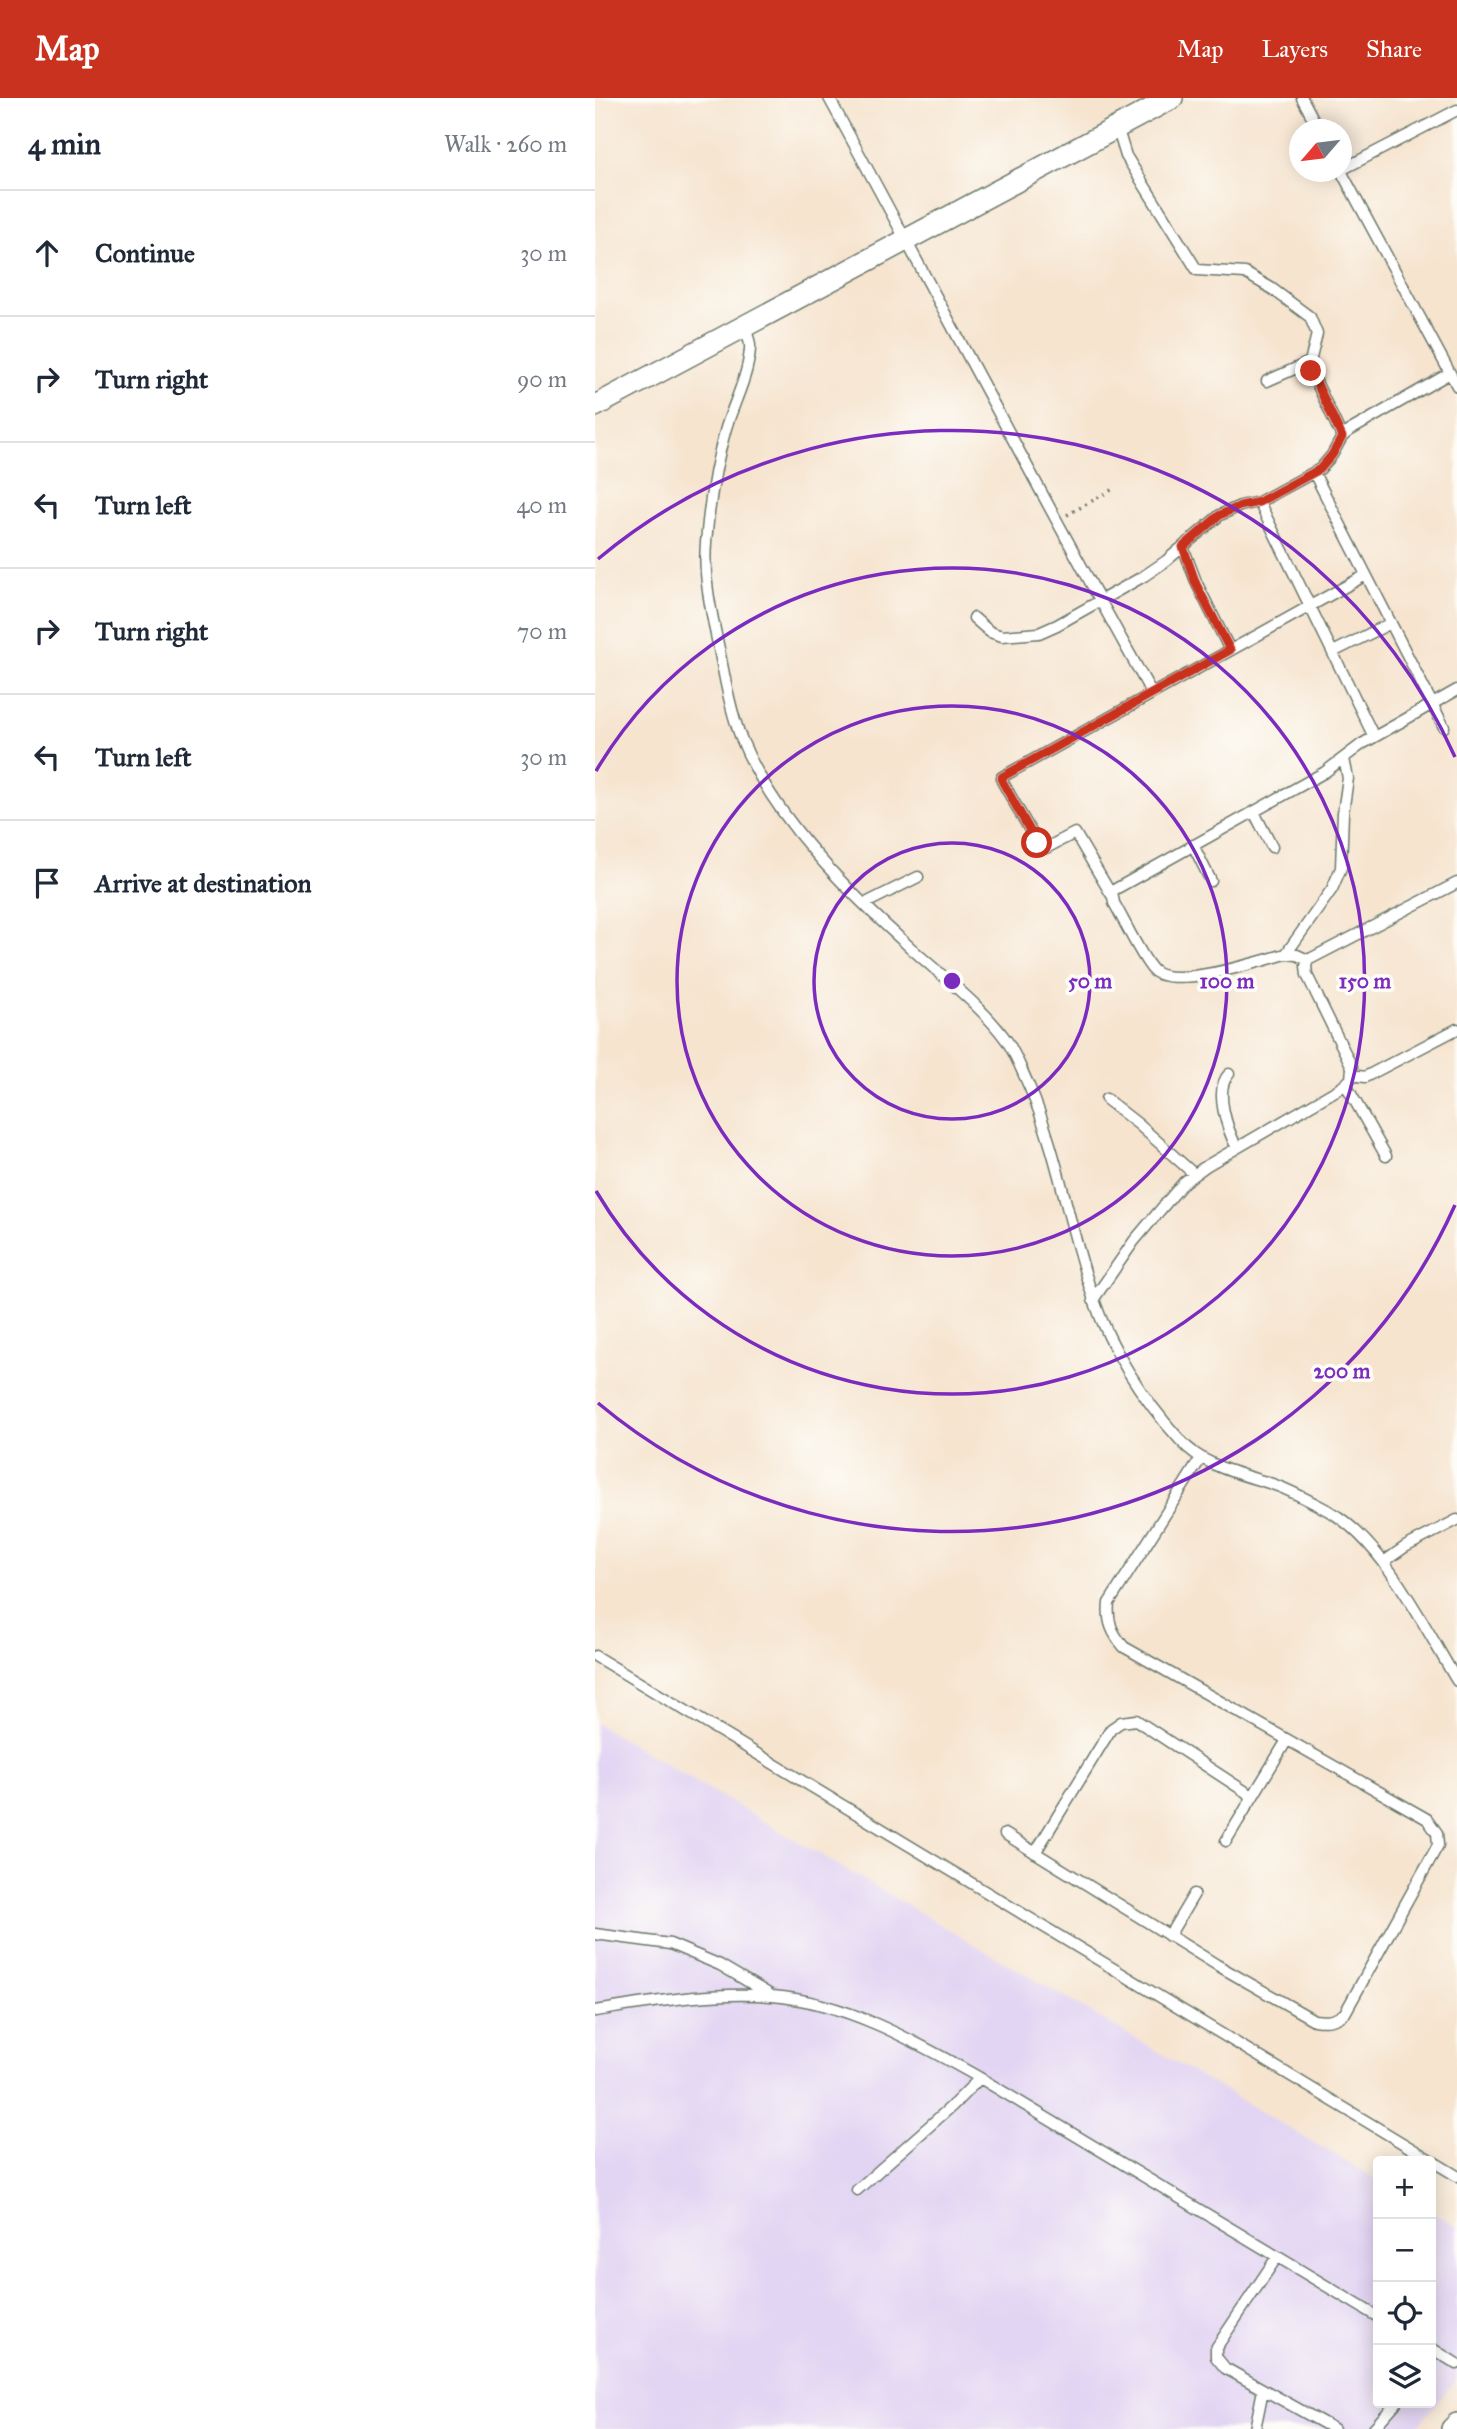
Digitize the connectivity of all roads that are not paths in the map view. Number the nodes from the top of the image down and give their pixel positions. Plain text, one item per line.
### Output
1 (829, 98) edge
2 (1171, 98) edge
3 (1302, 98) edge
4 (1457, 110) edge
5 (1313, 119) edge
6 (1117, 127) junction
7 (1352, 165) edge
8 (1348, 182) edge
9 (906, 239) junction
10 (744, 326) junction
11 (1311, 362) junction
12 (1450, 373) junction
13 (1267, 381) dead end
14 (1457, 386) edge
15 (595, 406) edge
16 (1342, 437) junction
17 (1314, 473) junction
18 (1259, 502) junction
19 (1183, 547) junction
20 (1366, 575) junction
21 (1101, 602) junction
22 (1310, 606) junction
23 (974, 618) dead end
24 (1391, 623) junction
25 (1230, 650) junction
26 (1333, 652) junction
27 (1457, 690) edge
28 (1151, 692) junction
29 (1432, 704) junction
30 (1444, 727) dead end
31 (1374, 737) junction
32 (1344, 759) junction
33 (1254, 811) junction
34 (1193, 845) junction
35 (1272, 846) dead end
36 (918, 877) dead end
37 (1211, 881) dead end
38 (1457, 883) edge
39 (1111, 894) junction
40 (865, 904) junction
41 (1286, 954) junction
42 (1308, 960) junction
43 (1457, 1029) edge
44 (1229, 1074) dead end
45 (1349, 1080) junction
46 (1106, 1099) dead end
47 (1237, 1148) junction
48 (1386, 1156) dead end
49 (1194, 1174) junction
50 (1093, 1300) junction
51 (1201, 1458) junction
52 (1457, 1520) edge
53 (1385, 1561) junction
54 (595, 1656) edge
55 (1455, 1673) edge
56 (1287, 1740) junction
57 (1252, 1796) junction
58 (1005, 1834) dead end
59 (1226, 1841) dead end
60 (1035, 1853) junction
61 (1194, 1894) dead end
62 (595, 1934) edge
63 (1169, 1936) junction
64 (771, 1996) junction
65 (595, 2011) edge
66 (980, 2078) junction
67 (1457, 2176) edge
68 (857, 2190) dead end
69 (1277, 2257) junction
70 (1373, 2314) edge
71 (1436, 2355) edge
72 (1457, 2364) edge
73 (1263, 2390) junction
74 (1391, 2408) edge
75 (1457, 2424) edge
76 (1255, 2429) edge
77 (1333, 2429) edge
78 (1373, 2429) edge
79 (1452, 2429) edge

1 - 9 lane
2 - 6 street
3 - 5 lane
4 - 7 lane
6 - 9 street
6 - 11 lane
8 - 12 lane
9 - 10 street
9 - 21 lane
10 - 15 street
10 - 40 lane
11 - 13 lane
11 - 16 lane
12 - 14 lane
12 - 16 lane
16 - 17 lane
17 - 18 lane
17 - 20 lane
18 - 19 lane
18 - 22 lane
19 - 21 lane
19 - 25 lane
20 - 22 lane
20 - 24 lane
21 - 23 lane
21 - 28 lane
22 - 25 lane
22 - 26 lane
24 - 26 lane
24 - 29 lane
25 - 28 lane
26 - 31 lane
27 - 29 lane
28 - 39 lane
29 - 30 lane
29 - 31 lane
31 - 32 lane
32 - 33 lane
32 - 41 lane
33 - 34 lane
33 - 35 lane
34 - 37 lane
34 - 39 lane
36 - 40 lane
38 - 42 lane
39 - 41 lane
40 - 50 lane
41 - 42 lane
42 - 45 lane
43 - 45 lane
44 - 47 lane
45 - 47 lane
45 - 48 lane
46 - 49 lane
47 - 49 lane
49 - 50 lane
50 - 51 lane
51 - 53 lane
51 - 56 lane
52 - 53 lane
53 - 55 lane
54 - 67 lane
56 - 57 lane
56 - 63 lane
57 - 59 lane
57 - 60 lane
58 - 60 lane
60 - 63 lane
61 - 63 lane
62 - 64 lane
64 - 65 lane
64 - 66 lane
66 - 68 lane
66 - 69 lane
69 - 70 lane
69 - 73 lane
71 - 72 lane
73 - 76 lane
73 - 77 lane
74 - 78 lane
75 - 79 street

